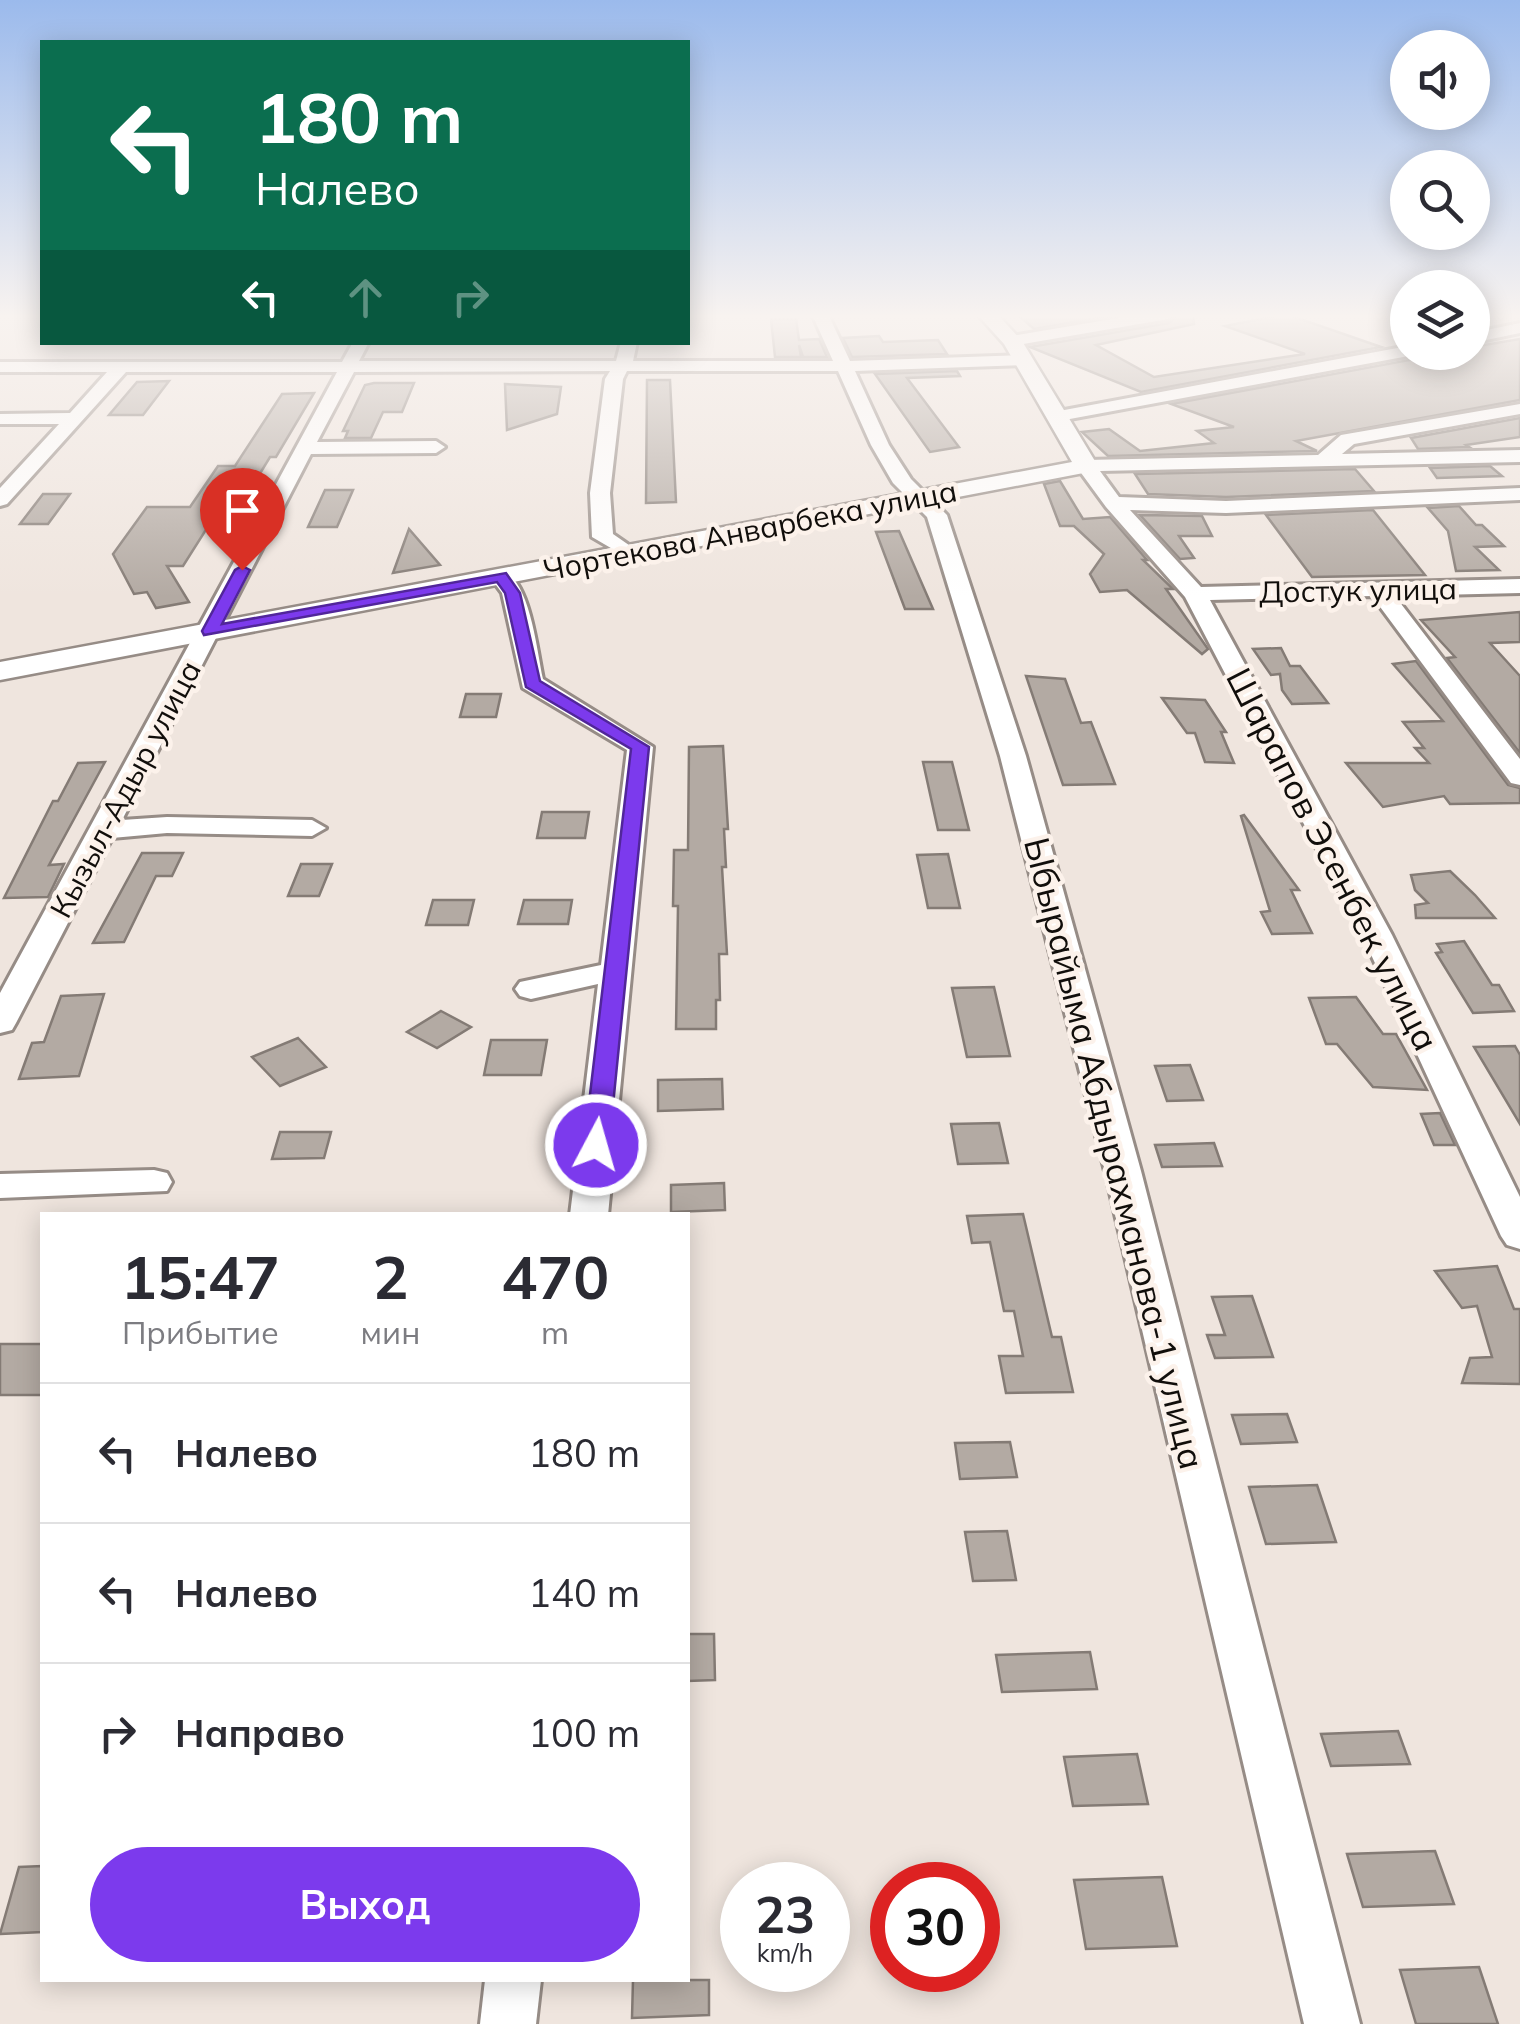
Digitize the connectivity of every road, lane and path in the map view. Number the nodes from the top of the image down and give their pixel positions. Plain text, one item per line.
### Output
1 (84, 408) edge
2 (327, 408) edge
3 (610, 408) edge
4 (864, 408) edge
5 (1054, 408) edge
6 (1100, 408) edge
7 (1517, 408) edge
8 (1059, 416) junction
9 (76, 418) junction
10 (0, 419) edge
11 (436, 447) dead end
12 (307, 448) junction
13 (1520, 456) edge
14 (1323, 460) junction
15 (1086, 466) junction
16 (1520, 494) edge
17 (919, 499) junction
18 (0, 500) edge
19 (1113, 503) junction
20 (628, 552) junction
21 (501, 576) junction
22 (1520, 586) edge
23 (1379, 590) junction
24 (1195, 594) junction
25 (210, 631) junction
26 (0, 671) edge
27 (1520, 777) edge
28 (312, 828) dead end
29 (101, 830) junction
30 (616, 971) junction
31 (531, 989) dead end
32 (0, 1023) edge
33 (154, 1182) dead end
34 (0, 1186) edge
35 (589, 1212) edge
36 (1516, 1220) edge
37 (512, 1982) edge
38 (508, 2024) edge
39 (1332, 2024) edge

1 - 9 street
2 - 12 street, Кызыл-Адыр улица
3 - 20 street
4 - 17 street, Ыбырайыма Абдырахманова-1 улица
5 - 8 street
6 - 8 street
7 - 14 street
8 - 15 street
9 - 10 street
9 - 18 street
11 - 12 street
12 - 25 street, Кызыл-Адыр улица
13 - 14 street
14 - 15 street
15 - 17 street, Чортекова Анварбека улица
15 - 19 street, Шарапов Эсенбек улица
16 - 19 street
17 - 20 street, Чортекова Анварбека улица
17 - 39 street, Ыбырайыма Абдырахманова-1 улица
19 - 24 street, Шарапов Эсенбек улица
20 - 21 street, Чортекова Анварбека улица
21 - 25 street, Чортекова Анварбека улица
21 - 30 street
22 - 23 street, Достук улица
23 - 24 street, Достук улица
23 - 27 street
24 - 36 street, Шарапов Эсенбек улица
25 - 26 street, Чортекова Анварбека улица
25 - 29 street, Кызыл-Адыр улица
28 - 29 street
29 - 32 street, Кызыл-Адыр улица
30 - 31 street
30 - 35 street
33 - 34 street
37 - 38 street

